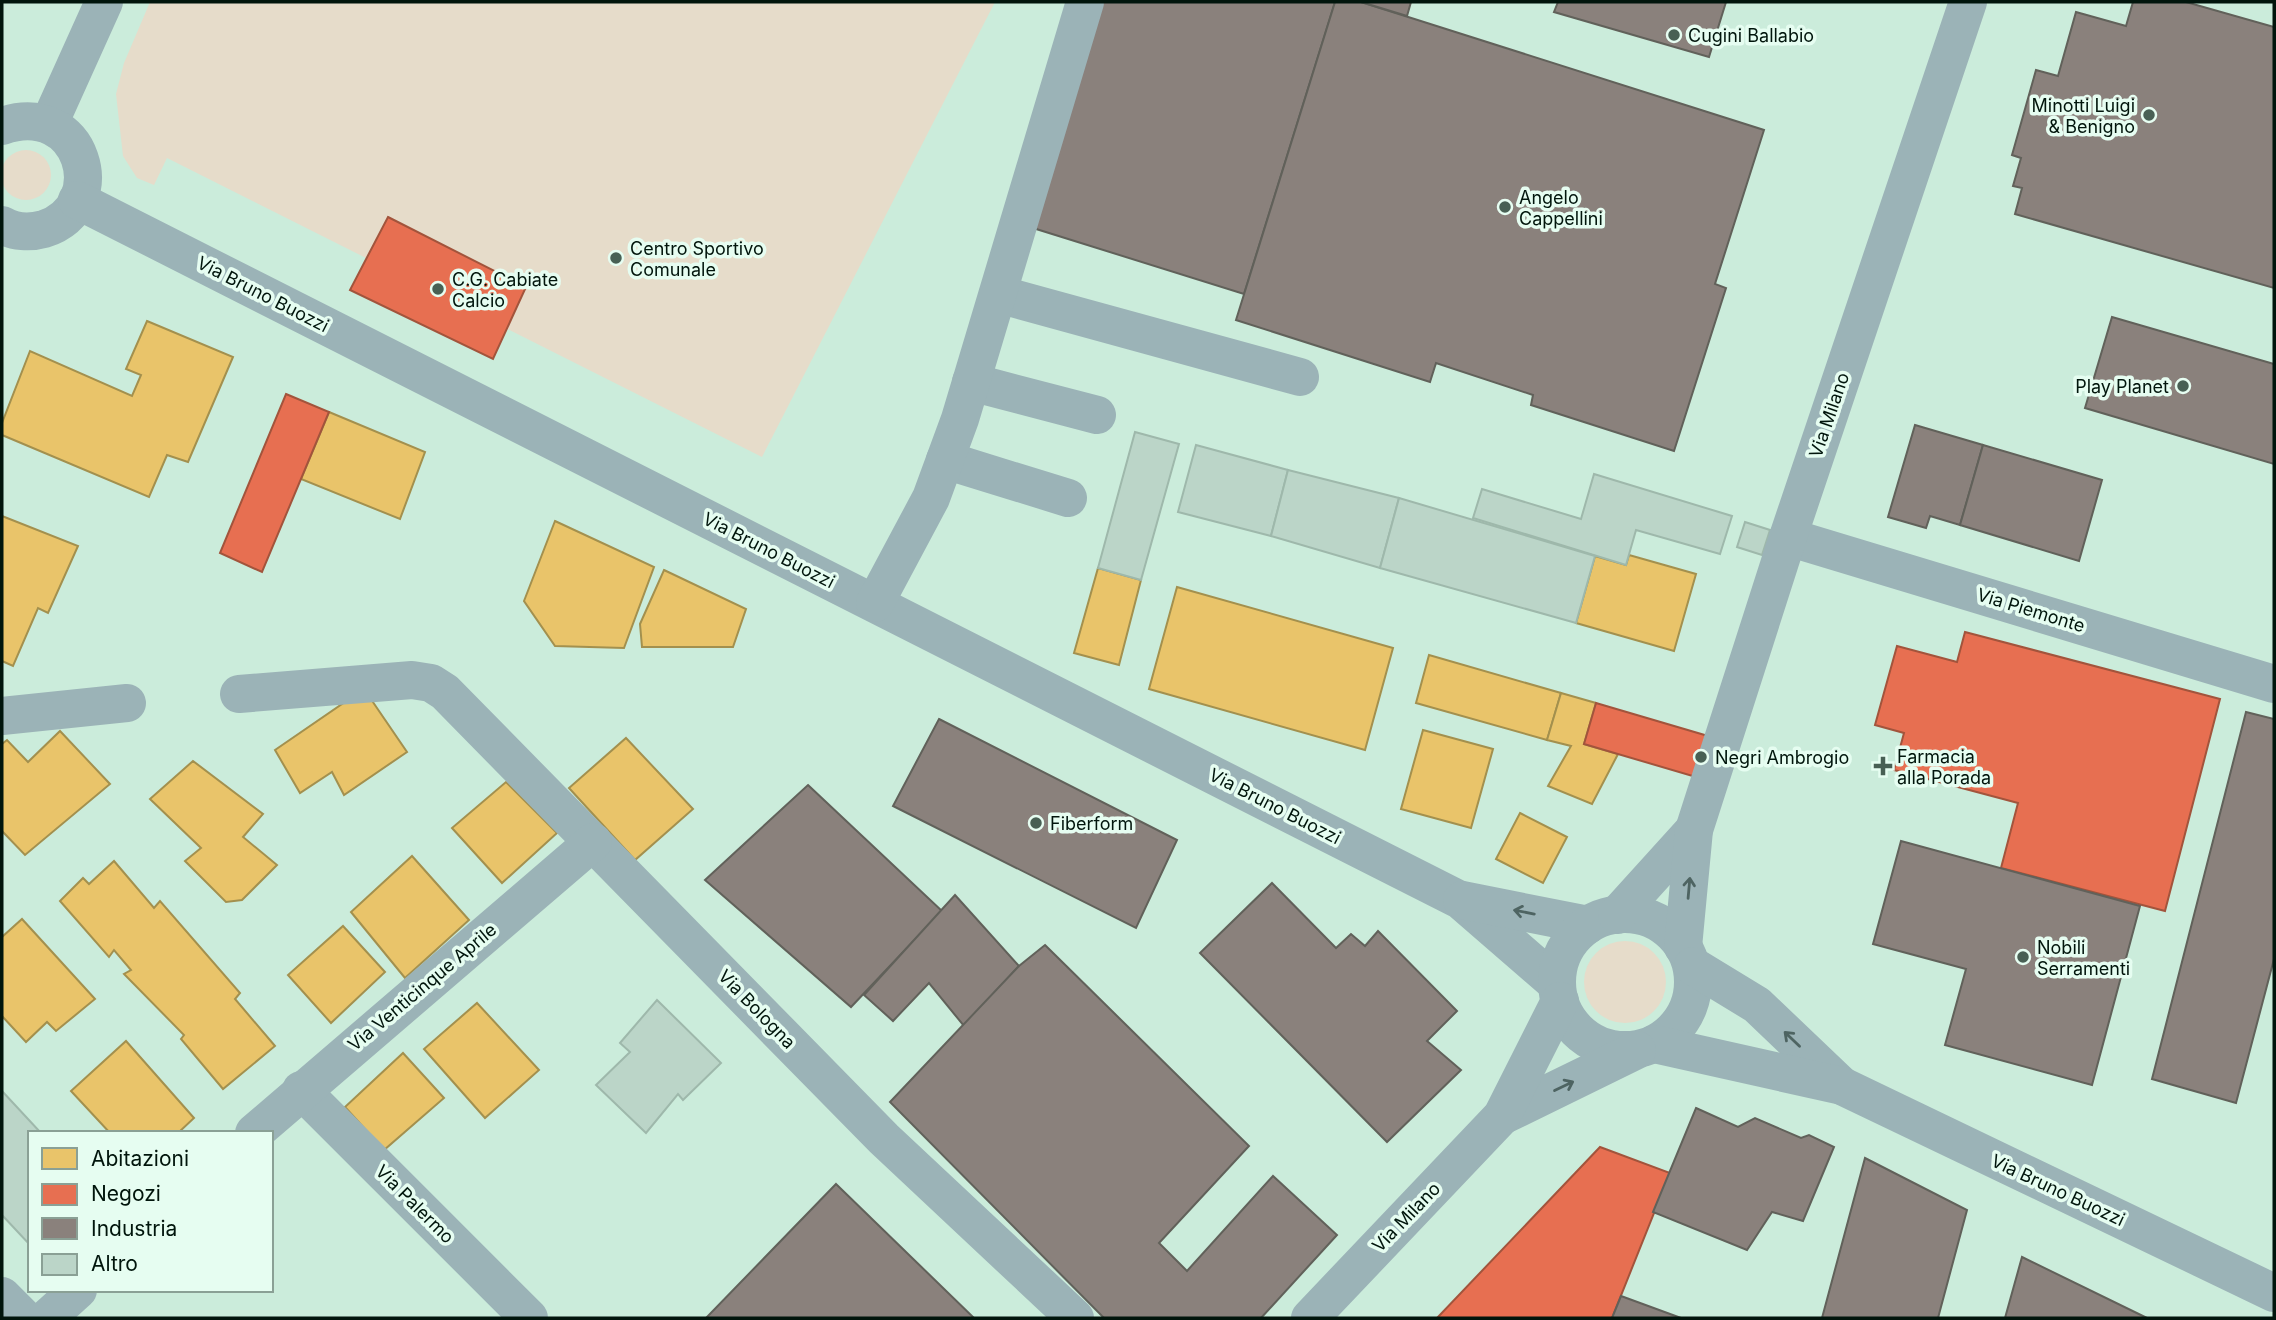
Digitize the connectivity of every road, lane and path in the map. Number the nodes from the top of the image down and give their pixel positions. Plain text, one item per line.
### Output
1 (104, 2) edge
2 (1086, 2) edge
3 (1968, 2) edge
4 (49, 124) junction
5 (2, 126) edge
6 (77, 200) junction
7 (4, 232) edge
8 (998, 294) junction
9 (1300, 377) dead end
10 (971, 382) junction
11 (1097, 415) dead end
12 (945, 460) junction
13 (1068, 498) dead end
14 (1788, 537) junction
15 (875, 603) junction
16 (2274, 684) edge
17 (239, 694) dead end
18 (127, 703) dead end
19 (2, 716) edge
20 (1694, 830) junction
21 (593, 842) junction
22 (1460, 900) junction
23 (1602, 920) junction
24 (1688, 956) junction
25 (1558, 993) junction
26 (1646, 1047) junction
27 (1842, 1086) junction
28 (301, 1090) junction
29 (1502, 1116) junction
30 (256, 1131) edge
31 (76, 1292) edge
32 (2274, 1293) edge
33 (2, 1296) edge
34 (24, 1318) edge
35 (47, 1318) edge
36 (529, 1318) edge
37 (1075, 1318) edge
38 (1310, 1318) edge

1 - 4 street
2 - 8 street
3 - 14 street, Via Milano
4 - 5 street
4 - 6 street
6 - 7 street
6 - 15 street, Via Bruno Buozzi
8 - 9 street
8 - 10 street
10 - 11 street
10 - 12 street
12 - 13 street
12 - 15 street
14 - 16 street, Via Piemonte
14 - 20 street, Via Milano
15 - 22 street, Via Bruno Buozzi
17 - 21 street, Via Bologna
18 - 19 street
20 - 23 street, Via Milano
24 -> 20 street, Via Milano
21 - 28 street, Via Venticinque Aprile
21 - 37 street, Via Bologna
23 -> 22 street, Via Bruno Buozzi
22 - 25 street, Via Bruno Buozzi
23 - 24 street
23 - 25 street
24 - 26 street
27 -> 24 street, Via Bruno Buozzi
25 - 26 street
25 - 29 street, Via Milano
26 - 27 street, Via Bruno Buozzi
29 -> 26 street, Via Milano
27 - 32 street, Via Bruno Buozzi
28 - 30 street, Via Venticinque Aprile
28 - 36 street, Via Palermo
29 - 38 street, Via Milano
31 - 35 street
33 - 34 street

